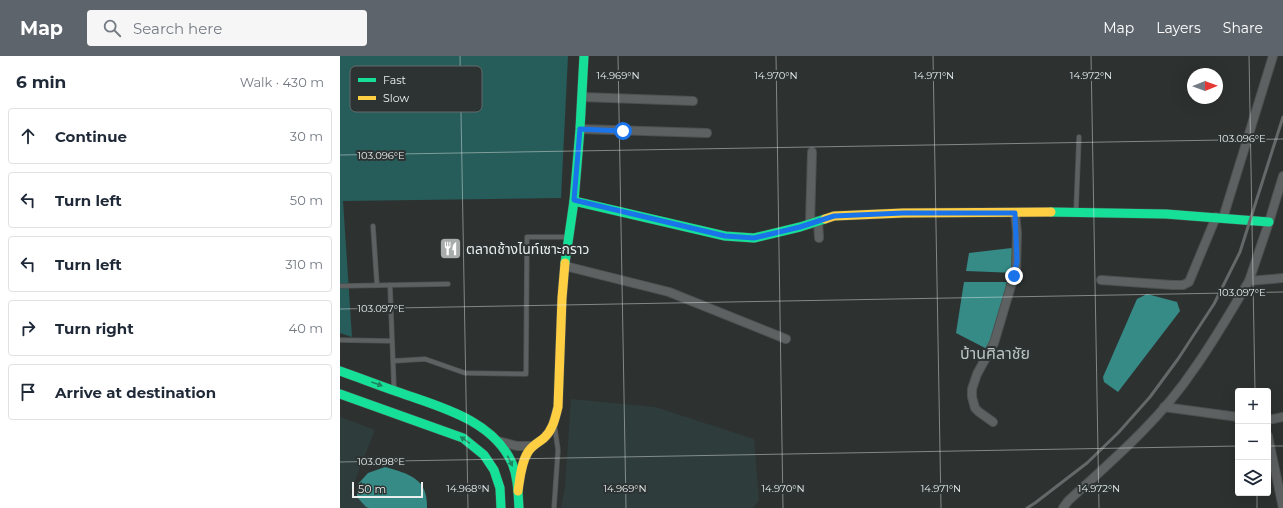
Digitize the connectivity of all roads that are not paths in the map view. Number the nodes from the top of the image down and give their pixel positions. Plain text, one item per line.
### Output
1 (584, 56) edge
2 (1273, 56) edge
3 (582, 96) junction
4 (693, 100) dead end
5 (580, 129) junction
6 (707, 133) dead end
7 (1079, 137) dead end
8 (812, 152) dead end
9 (1283, 176) edge
10 (574, 200) junction
11 (1076, 212) junction
12 (1015, 213) junction
13 (1220, 217) junction
14 (814, 222) junction
15 (1269, 222) junction
16 (373, 226) dead end
17 (569, 237) junction
18 (819, 238) dead end
19 (565, 266) junction
20 (1283, 278) edge
21 (1101, 280) dead end
22 (1249, 281) junction
23 (448, 284) dead end
24 (378, 285) junction
25 (390, 285) junction
26 (340, 286) edge
27 (786, 339) dead end
28 (340, 340) edge
29 (392, 341) junction
30 (393, 361) junction
31 (340, 371) edge
32 (394, 390) junction
33 (340, 394) edge
34 (1164, 408) junction
35 (1283, 416) edge
36 (1235, 417) edge
37 (1271, 419) edge
38 (993, 422) dead end
39 (554, 425) junction
40 (495, 440) junction
41 (532, 446) junction
42 (1271, 450) edge
43 (518, 491) junction
44 (501, 508) edge
45 (519, 508) edge
46 (554, 508) edge
47 (1063, 508) edge
48 (1283, 508) edge

1 - 3 street
2 - 13 street
3 - 4 street
3 - 5 street
5 - 6 street
5 - 10 street
7 - 11 lane
8 - 14 street
9 - 15 street
10 - 14 street
10 - 17 street
11 - 12 street
11 - 13 street
12 - 14 street
12 - 38 street
13 - 15 street
13 - 21 street
14 - 18 street
15 - 22 street
16 - 24 lane
17 - 19 street
17 - 30 lane
19 - 27 street
19 - 39 street
20 - 22 street
22 - 34 street
23 - 25 lane
24 - 25 lane
24 - 26 lane
25 - 29 lane
28 - 29 lane
29 - 30 lane
30 - 32 lane
31 -> 32 street
32 - 40 street
44 -> 33 street
34 - 36 street
34 - 47 street
35 - 37 street
39 - 41 street
39 - 46 lane
40 - 41 street
40 -> 43 street
41 - 43 street
42 - 48 street
43 - 45 street

